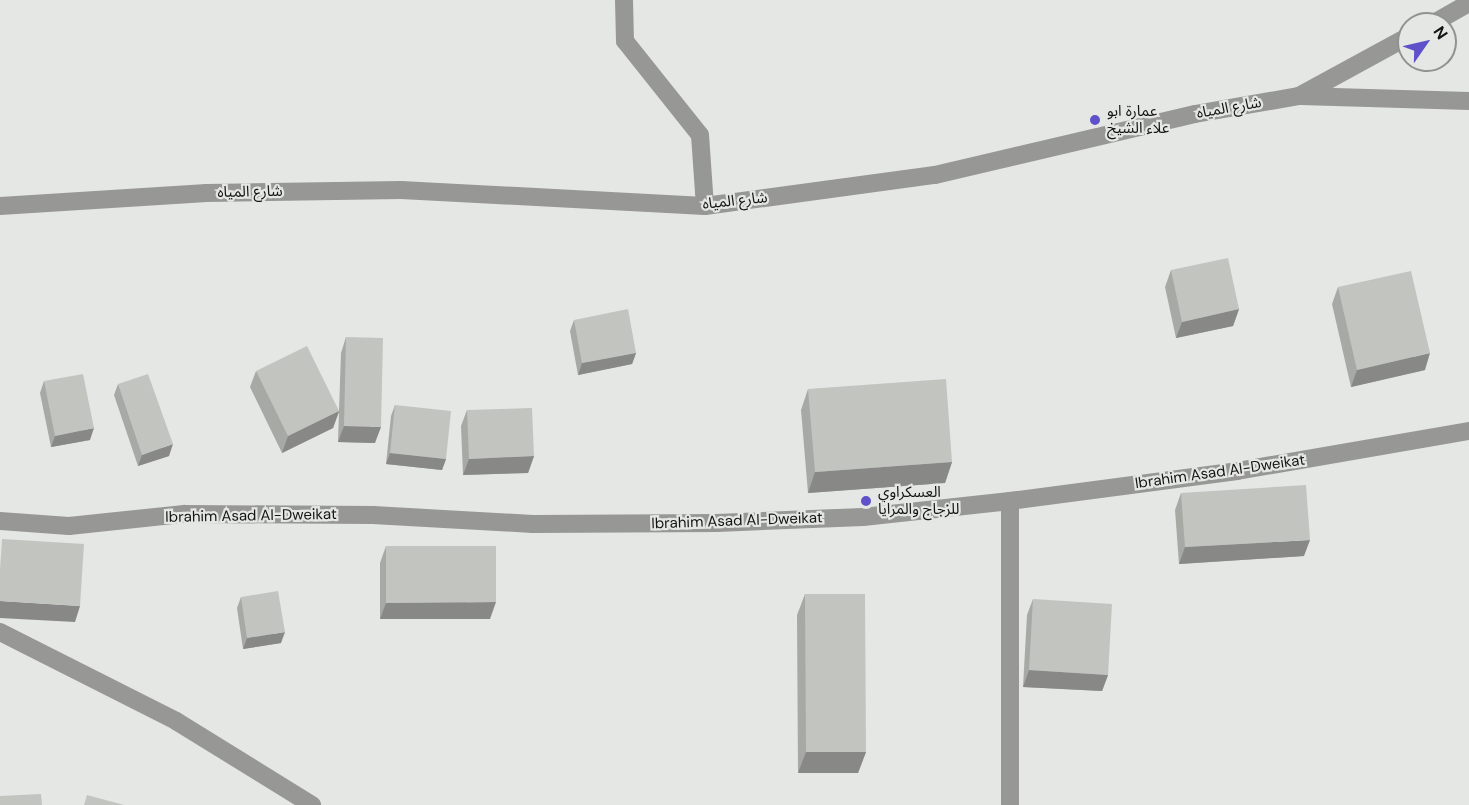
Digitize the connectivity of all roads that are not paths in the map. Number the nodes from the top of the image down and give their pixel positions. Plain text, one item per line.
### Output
1 (624, 0) edge
2 (1469, 3) edge
3 (1453, 12) edge
4 (1397, 43) edge
5 (1299, 96) junction
6 (1469, 101) edge
7 (0, 206) edge
8 (705, 206) junction
9 (1469, 432) edge
10 (1010, 501) junction
11 (0, 520) edge
12 (0, 632) edge
13 (312, 805) edge
14 (1010, 805) edge

1 - 8 street
2 - 3 street
4 - 5 street, شارع المياه
5 - 6 street
5 - 8 street, شارع المياه
7 - 8 street, شارع المياه
9 - 10 street, Ibrahim Asad Al-Dweikat
10 - 11 street, Ibrahim Asad Al-Dweikat
10 - 14 street
12 - 13 street

